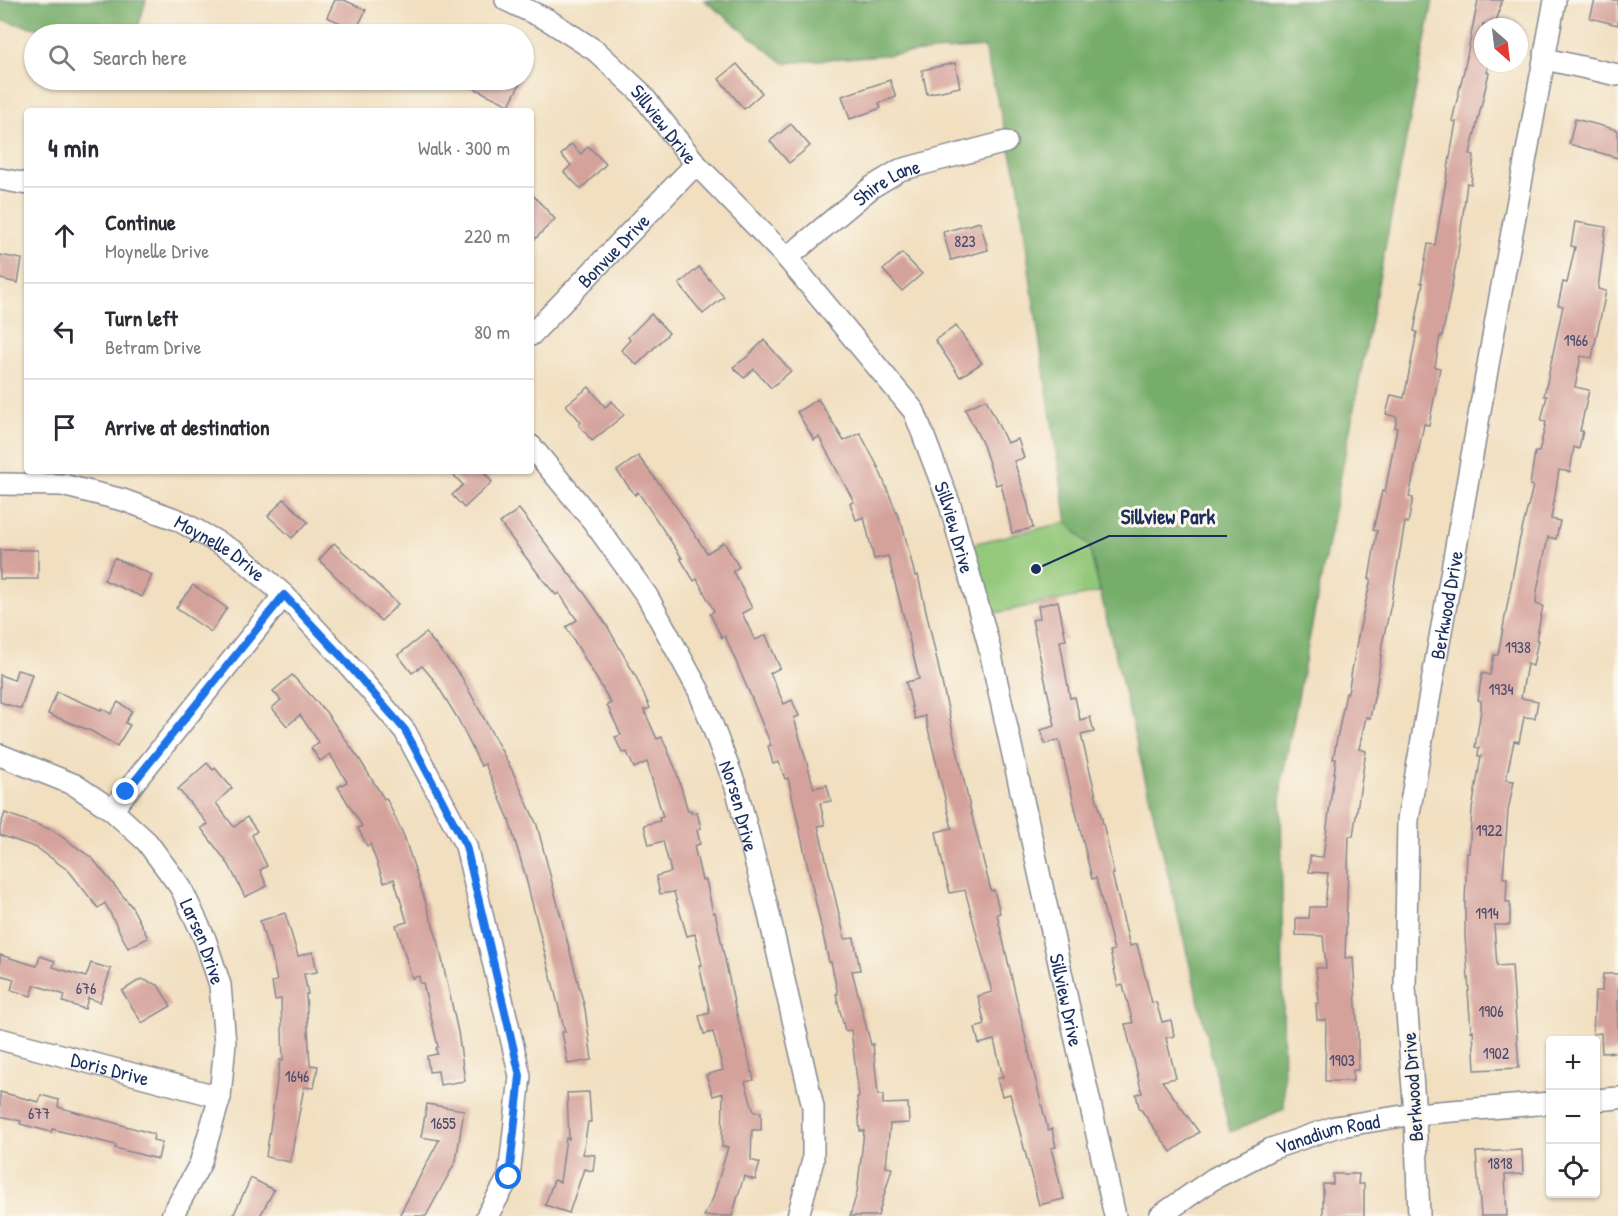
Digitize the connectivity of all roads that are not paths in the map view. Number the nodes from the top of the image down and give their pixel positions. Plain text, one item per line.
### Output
1 (506, 0) edge
2 (1556, 0) edge
3 (1545, 59) junction
4 (1618, 75) edge
5 (1006, 142) dead end
6 (696, 164) junction
7 (0, 179) edge
8 (24, 183) edge
9 (787, 258) junction
10 (534, 331) edge
11 (534, 450) edge
12 (0, 484) edge
13 (284, 595) junction
14 (0, 755) edge
15 (112, 810) junction
16 (0, 1040) edge
17 (220, 1097) junction
18 (1618, 1098) edge
19 (1600, 1100) edge
20 (1546, 1103) edge
21 (1415, 1114) junction
22 (172, 1216) edge
23 (487, 1216) edge
24 (798, 1216) edge
25 (1115, 1216) edge
26 (1160, 1216) edge
27 (1419, 1216) edge

1 - 6 street, Sillview Drive
2 - 3 street, Berkwood Drive
3 - 4 street
3 - 21 street, Berkwood Drive
5 - 9 street, Shire Lane
6 - 9 street, Sillview Drive
6 - 10 street, Bonvue Drive
7 - 8 street
9 - 25 street, Sillview Drive
11 - 24 street, Norsen Drive
12 - 13 street, Moynelle Drive
13 - 15 street
13 - 23 street, Moynelle Drive
14 - 15 street, Larsen Drive
15 - 17 street, Larsen Drive
16 - 17 street, Doris Drive
17 - 22 street, Larsen Drive
18 - 19 street
20 - 21 street, Vanadium Road
21 - 26 street, Vanadium Road
21 - 27 street, Berkwood Drive

